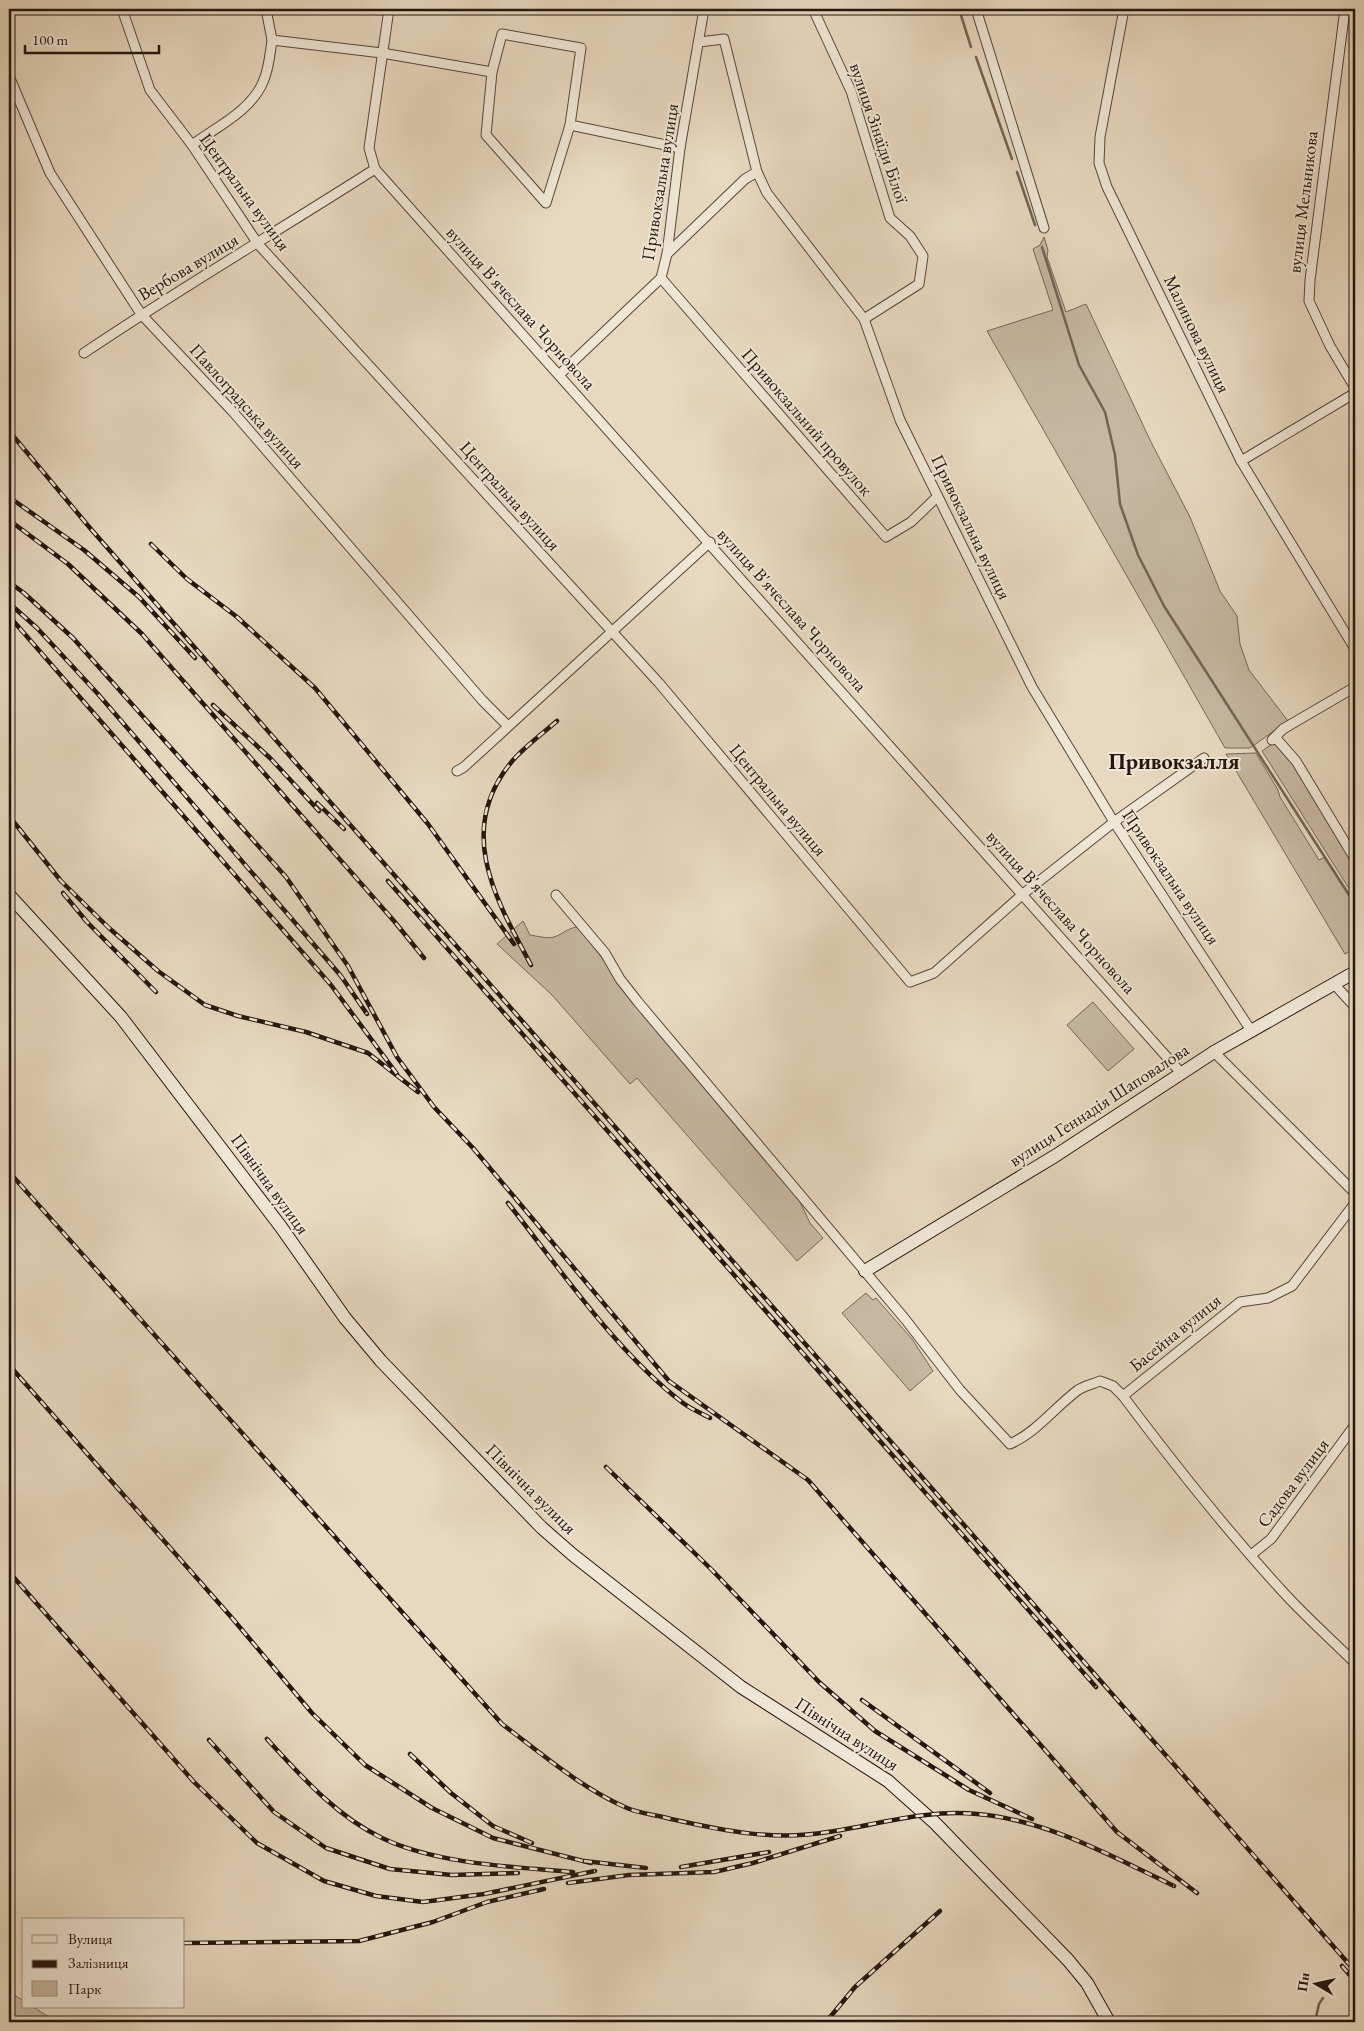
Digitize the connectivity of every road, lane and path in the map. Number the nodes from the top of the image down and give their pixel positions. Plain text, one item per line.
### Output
1 (122, 9) edge
2 (266, 9) edge
3 (389, 9) edge
4 (704, 9) edge
5 (813, 9) edge
6 (976, 9) edge
7 (1124, 9) edge
8 (1346, 9) edge
9 (272, 40) junction
10 (699, 42) junction
11 (382, 53) junction
12 (492, 72) junction
13 (9, 76) edge
14 (570, 125) junction
15 (192, 144) junction
16 (680, 148) junction
17 (375, 169) junction
18 (757, 172) junction
19 (1044, 228) dead end
20 (258, 244) junction
21 (667, 254) junction
22 (661, 278) junction
23 (141, 314) junction
24 (864, 319) junction
25 (84, 353) dead end
26 (559, 375) junction
27 (1355, 388) edge
28 (1355, 393) edge
29 (1241, 461) junction
30 (938, 497) junction
31 (710, 542) junction
32 (611, 631) junction
33 (1355, 649) edge
34 (1355, 687) edge
35 (508, 726) junction
36 (1204, 758) dead end
37 (456, 771) dead end
38 (1114, 822) junction
39 (1355, 859) edge
40 (1023, 894) junction
41 (9, 895) edge
42 (556, 895) dead end
43 (1355, 972) edge
44 (1335, 985) junction
45 (1355, 1008) edge
46 (1252, 1032) junction
47 (1214, 1052) junction
48 (1182, 1074) junction
49 (1355, 1193) edge
50 (1355, 1203) edge
51 (864, 1271) junction
52 (1123, 1396) junction
53 (1355, 1426) edge
54 (1252, 1556) junction
55 (1355, 1663) edge
56 (1109, 2022) edge

1 - 15 street, Центральна вулиця
2 - 9 street
3 - 11 street
4 - 10 street, Привокзальна вулиця
5 - 24 street, вулиця Зінаїди Білої
6 - 19 street
7 - 29 street, Малинова вулиця
8 - 27 street, вулиця Мельникова
9 - 11 street
9 - 15 street
10 - 16 street, Привокзальна вулиця
10 - 18 street, Привокзальна вулиця
11 - 12 street
11 - 17 street
12 - 14 street
12 - 14 street
13 - 23 street, Павлоградська вулиця
14 - 16 street
15 - 20 street, Центральна вулиця
16 - 21 street, Привокзальна вулиця
17 - 20 street, Вербова вулиця
17 - 26 street, вулиця В'ячеслава Чорновола
18 - 21 street
18 - 24 street, Привокзальна вулиця
20 - 23 street, Вербова вулиця
20 - 32 street, Центральна вулиця
21 - 22 street, Привокзальна вулиця
22 - 26 street, Привокзальна вулиця
22 - 30 street, Привокзальний провулок
23 - 25 street, Вербова вулиця
23 - 35 street, Павлоградська вулиця
24 - 30 street, Привокзальна вулиця
26 - 31 street, вулиця В'ячеслава Чорновола
28 - 29 street
29 - 33 street, Малинова вулиця
30 - 38 street, Привокзальна вулиця
31 - 32 street
31 - 40 street, вулиця В'ячеслава Чорновола
32 - 35 street
32 - 40 street, Центральна вулиця
34 - 39 street
35 - 37 street
36 - 38 street
38 - 40 street
38 - 46 street, Привокзальна вулиця
40 - 48 street, вулиця В'ячеслава Чорновола
41 - 56 street, Північна вулиця
42 - 51 street
43 - 44 street, вулиця Геннадія Шаповалова
44 - 45 street
44 - 46 street, вулиця Геннадія Шаповалова
46 - 47 street, вулиця Геннадія Шаповалова
47 - 48 street, вулиця Геннадія Шаповалова
47 - 49 street
48 - 51 street, вулиця Геннадія Шаповалова
50 - 52 street, Басейна вулиця
51 - 52 street
52 - 54 street
53 - 54 street, Садова вулиця
54 - 55 street

